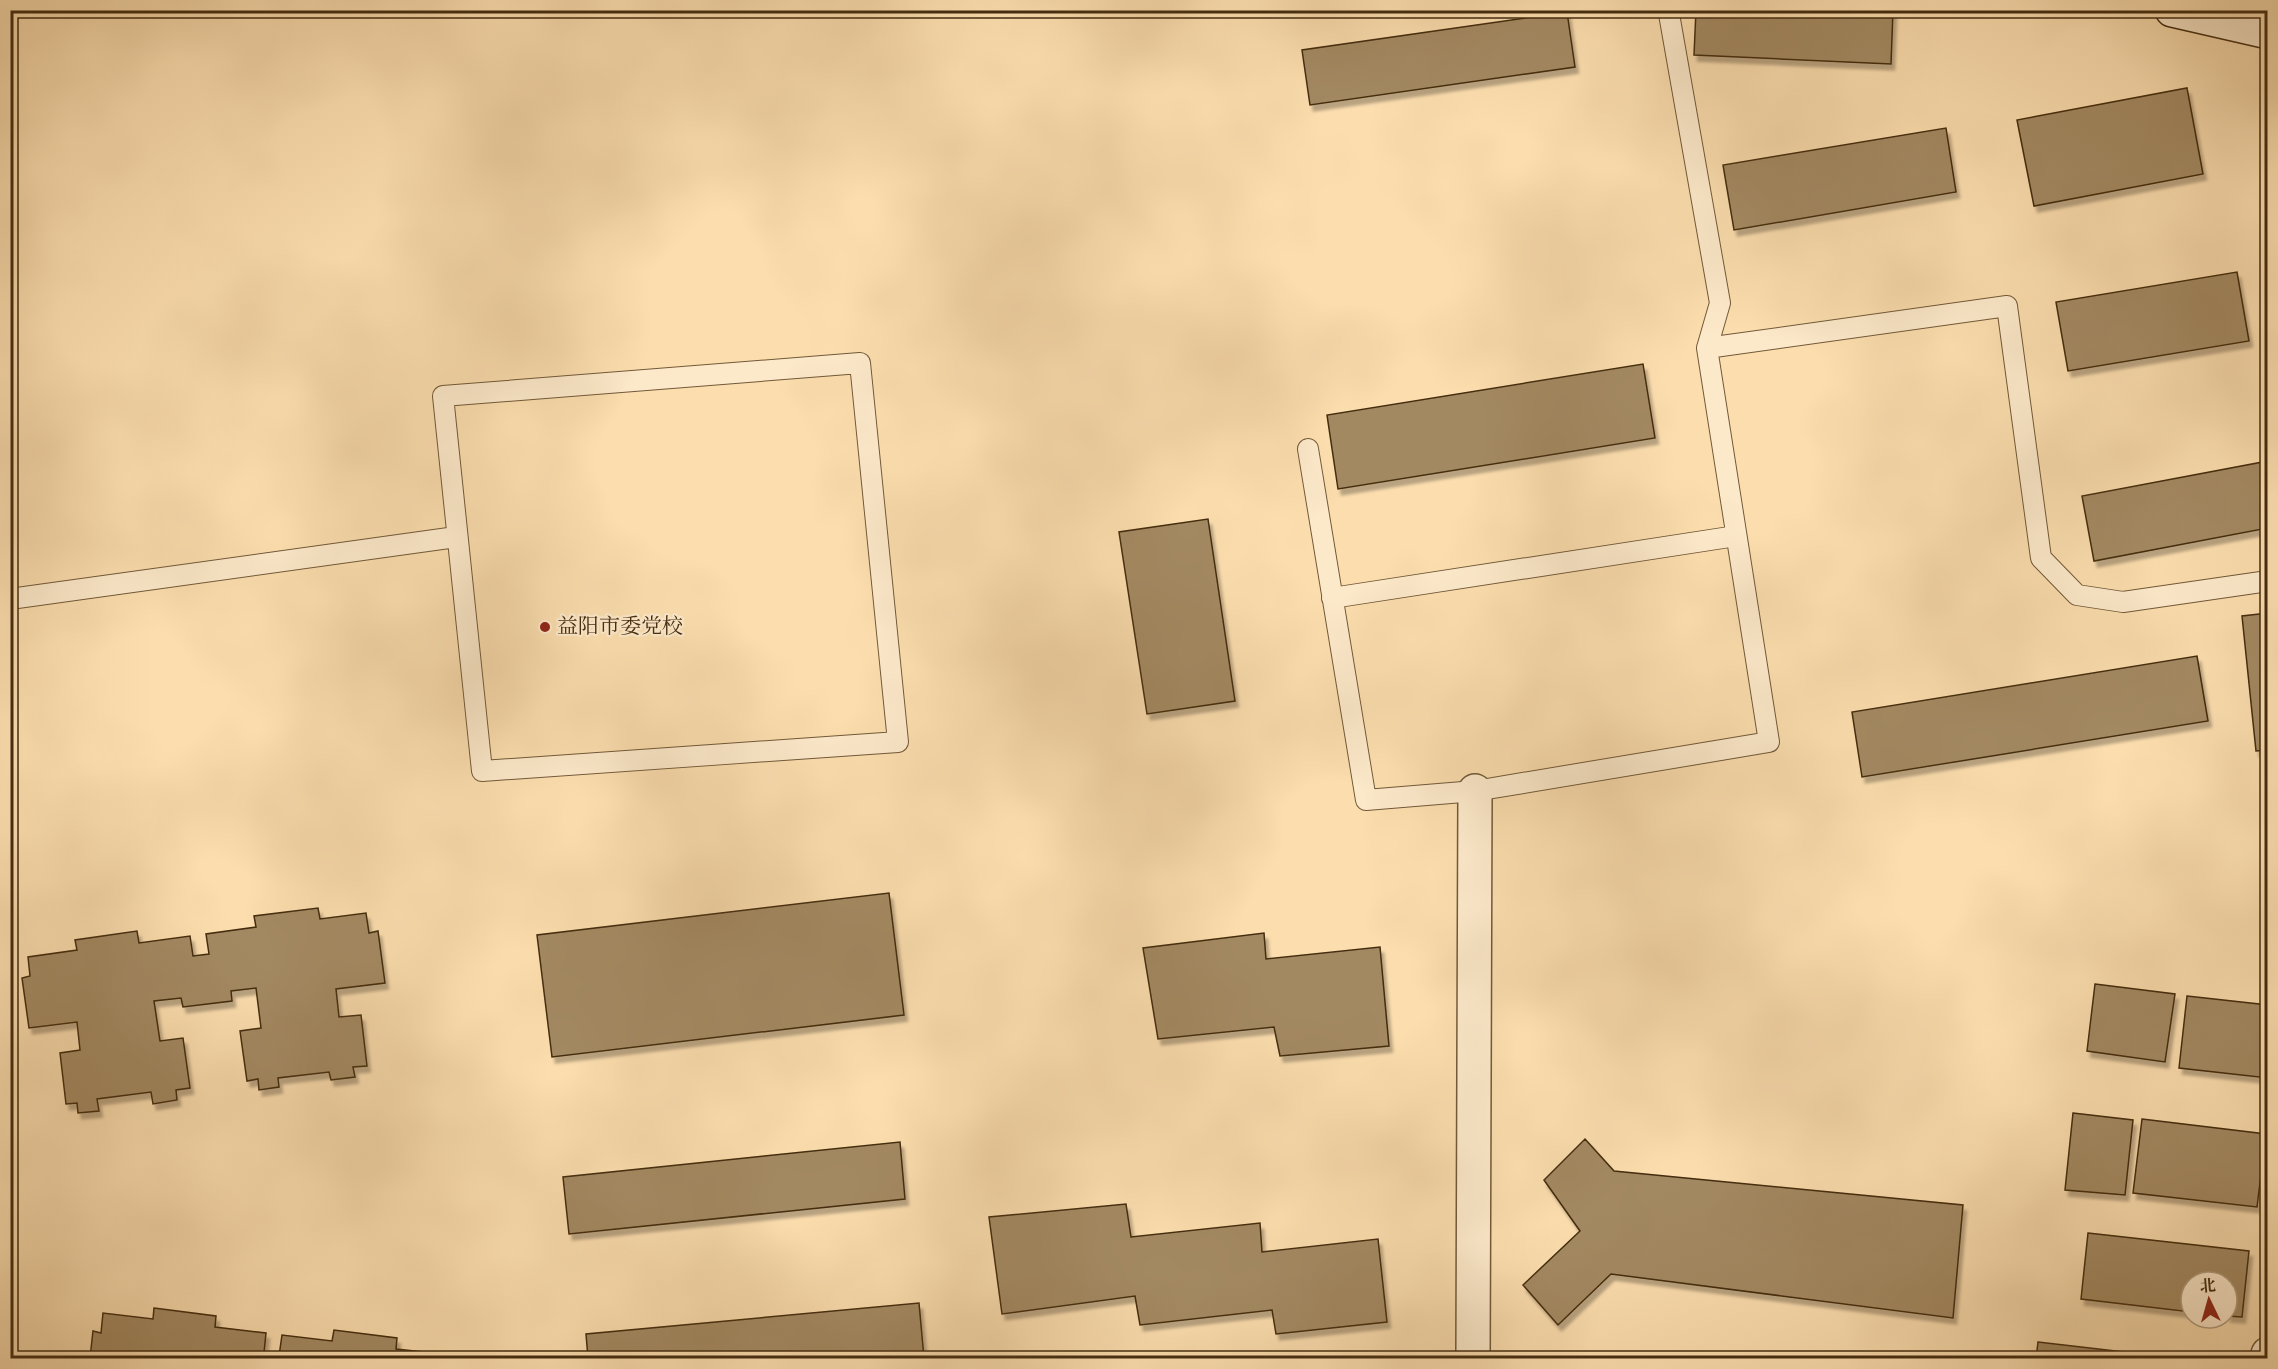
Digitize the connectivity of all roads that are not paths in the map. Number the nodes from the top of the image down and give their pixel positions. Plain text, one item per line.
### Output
1 (2172, 10) edge
2 (1669, 14) dead end
3 (2268, 32) edge
4 (1707, 348) junction
5 (1308, 448) dead end
6 (1736, 536) junction
7 (456, 537) junction
8 (2268, 581) edge
9 (1332, 598) junction
10 (10, 599) edge
11 (1475, 791) junction
12 (1473, 1359) edge

1 - 3 street
2 - 4 lane
4 - 6 lane
4 - 8 lane
5 - 9 lane
6 - 9 lane
6 - 11 lane
7 - 7 lane
7 - 10 lane
9 - 11 lane
11 - 12 street

